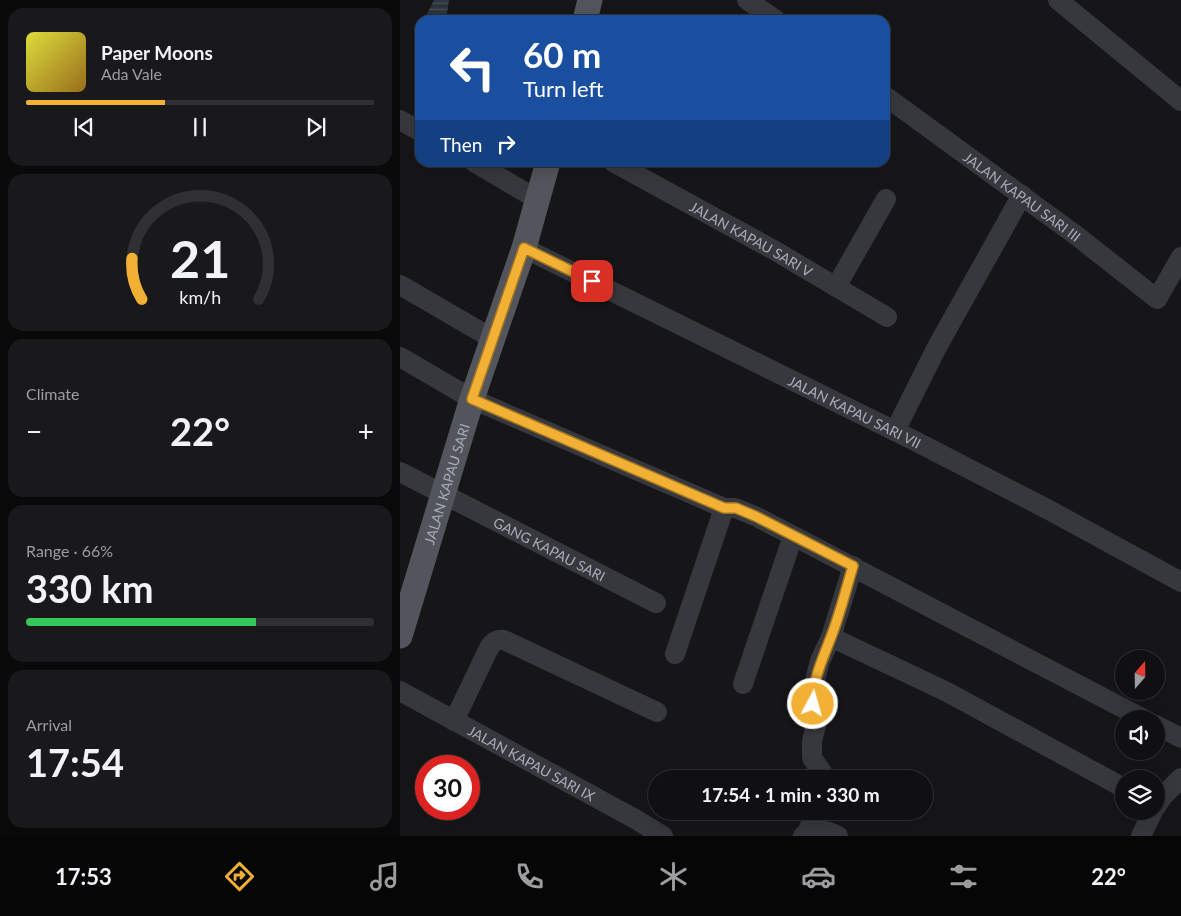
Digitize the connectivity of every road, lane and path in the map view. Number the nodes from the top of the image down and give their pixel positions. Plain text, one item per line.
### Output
1 (590, 0) edge
2 (747, 0) edge
3 (1058, 0) edge
4 (586, 15) edge
5 (769, 15) edge
6 (890, 100) edge
7 (1181, 101) edge
8 (400, 120) edge
9 (415, 129) edge
10 (482, 167) edge
11 (547, 167) edge
12 (622, 167) edge
13 (1022, 195) junction
14 (886, 199) dead end
15 (538, 200) junction
16 (524, 248) junction
17 (1181, 257) edge
18 (400, 285) edge
19 (836, 287) junction
20 (887, 316) dead end
21 (493, 339) junction
22 (400, 357) edge
23 (472, 399) junction
24 (895, 431) junction
25 (400, 472) edge
26 (442, 494) junction
27 (724, 508) junction
28 (793, 536) junction
29 (853, 566) junction
30 (1181, 582) edge
31 (656, 603) dead end
32 (402, 626) edge
33 (831, 637) junction
34 (675, 654) dead end
35 (743, 684) dead end
36 (400, 691) edge
37 (1127, 710) edge
38 (657, 712) dead end
39 (454, 720) junction
40 (1165, 730) edge
41 (1181, 738) edge
42 (821, 770) edge
43 (1181, 778) edge
44 (1115, 783) edge
45 (1165, 794) edge
46 (812, 820) edge
47 (1149, 820) edge
48 (653, 833) edge
49 (805, 834) edge
50 (838, 836) edge
51 (1141, 836) edge

1 - 4 main road
2 - 5 street
3 - 7 street
6 - 13 street, JALAN KAPAU SARI III
8 - 9 street
10 - 15 street
11 - 15 main road, JALAN KAPAU SARI
12 - 19 street, JALAN KAPAU SARI V
13 - 17 street, JALAN KAPAU SARI III
13 - 24 street
14 - 19 street
15 - 16 main road, JALAN KAPAU SARI
16 - 21 main road, JALAN KAPAU SARI
16 - 24 street, JALAN KAPAU SARI VII
18 - 21 street
19 - 20 street, JALAN KAPAU SARI V
21 - 23 main road, JALAN KAPAU SARI
22 - 23 street
23 - 26 main road, JALAN KAPAU SARI
23 - 27 street
24 - 30 street, JALAN KAPAU SARI VII
25 - 26 street, GANG KAPAU SARI
26 - 31 street, GANG KAPAU SARI
26 - 32 main road, JALAN KAPAU SARI
27 - 28 street
27 - 34 street
28 - 29 street
28 - 35 street
29 - 33 street
29 - 37 street
33 - 42 street
33 - 44 street
36 - 39 street, JALAN KAPAU SARI IX
38 - 39 street
39 - 48 street, JALAN KAPAU SARI IX
40 - 41 street
43 - 45 street
46 - 49 street
47 - 51 street
49 - 50 street

